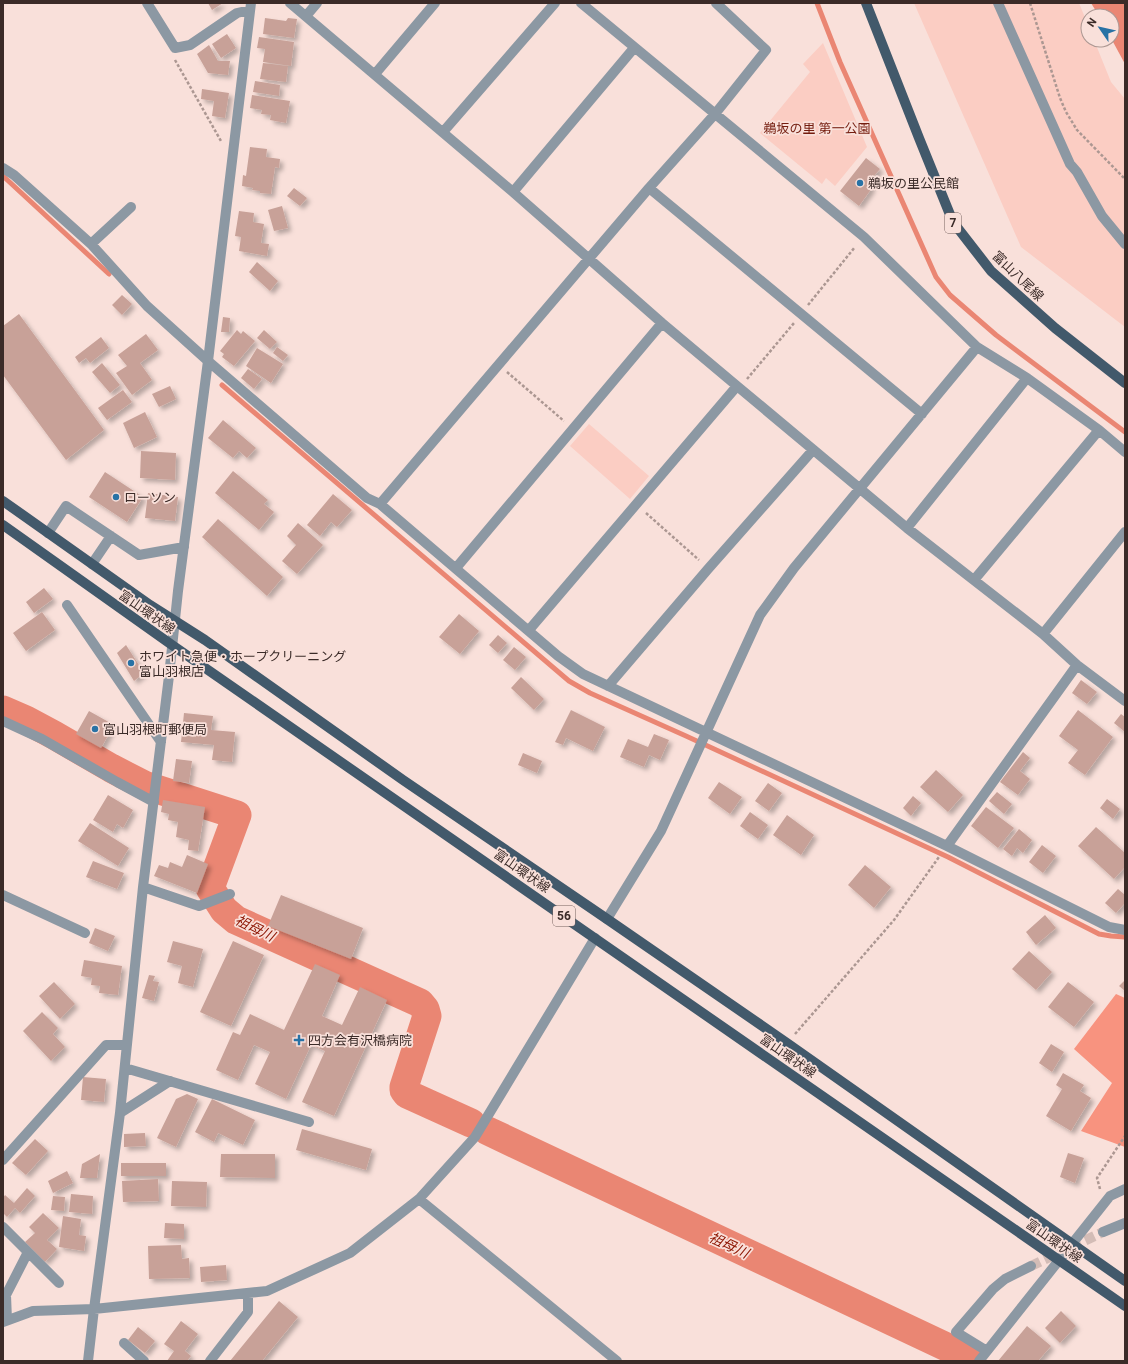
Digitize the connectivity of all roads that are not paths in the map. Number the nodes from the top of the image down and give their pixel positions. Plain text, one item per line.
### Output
1 (147, 3) edge
2 (290, 3) edge
3 (317, 3) edge
4 (436, 3) edge
5 (555, 3) edge
6 (581, 3) edge
7 (598, 3) edge
8 (716, 3) edge
9 (866, 3) edge
10 (998, 3) edge
11 (250, 6) edge
12 (591, 11) junction
13 (306, 16) junction
14 (634, 48) junction
15 (375, 74) junction
16 (715, 114) junction
17 (443, 132) junction
18 (3, 168) edge
19 (649, 188) junction
20 (513, 192) junction
21 (131, 207) dead end
22 (91, 244) junction
23 (1125, 244) edge
24 (589, 260) junction
25 (662, 323) junction
26 (978, 347) junction
27 (208, 361) junction
28 (1027, 378) junction
29 (1125, 383) edge
30 (737, 386) junction
31 (922, 414) junction
32 (1099, 430) junction
33 (813, 450) junction
34 (1125, 452) edge
35 (860, 489) junction
36 (3, 501) edge
37 (380, 504) junction
38 (3, 525) edge
39 (908, 528) junction
40 (1125, 532) edge
41 (48, 533) junction
42 (111, 536) junction
43 (184, 547) junction
44 (92, 564) junction
45 (456, 568) junction
46 (974, 580) junction
47 (67, 605) dead end
48 (175, 620) junction
49 (529, 630) junction
50 (1043, 634) junction
51 (172, 645) junction
52 (1078, 665) junction
53 (608, 686) junction
54 (1125, 701) edge
55 (3, 721) edge
56 (707, 732) junction
57 (161, 742) junction
58 (154, 802) junction
59 (947, 846) junction
60 (143, 887) junction
61 (230, 894) dead end
62 (3, 895) edge
63 (607, 919) junction
64 (1125, 930) edge
65 (85, 933) dead end
66 (595, 938) junction
67 (127, 1045) junction
68 (125, 1068) junction
69 (170, 1081) junction
70 (120, 1113) junction
71 (308, 1122) dead end
72 (3, 1160) edge
73 (1125, 1189) edge
74 (419, 1199) junction
75 (1125, 1223) edge
76 (3, 1227) edge
77 (1103, 1232) tunnel mouth
78 (1073, 1244) junction
79 (28, 1252) junction
80 (1059, 1260) junction
81 (1031, 1266) tunnel mouth
82 (1125, 1281) edge
83 (59, 1283) dead end
84 (248, 1293) junction
85 (1125, 1306) edge
86 (94, 1309) junction
87 (5, 1321) edge
88 (124, 1343) dead end
89 (987, 1351) junction
90 (88, 1361) edge
91 (144, 1361) edge
92 (210, 1361) edge
93 (617, 1361) edge
94 (979, 1361) edge

1 - 11 street
2 - 13 street
3 - 13 street
4 - 15 street
5 - 17 street
6 - 12 street
7 - 12 street
8 - 16 street
9 - 29 main road, 富山八尾線 / 7
10 - 23 street
11 - 27 street
12 - 14 street
13 - 15 street
14 - 16 street
14 - 20 street
15 - 17 street
16 - 19 street
16 - 26 street
17 - 20 street
18 - 22 street
19 - 24 street
19 - 31 street
20 - 24 street
21 - 22 street
22 - 27 street
24 - 25 street
24 - 37 street
25 - 30 street
25 - 45 street
26 - 28 street
26 - 31 street
27 - 37 street
27 - 43 street
28 - 32 street
28 - 39 street
30 - 33 street
30 - 49 street
31 - 35 street
32 - 34 street
32 - 46 street
33 - 35 street
33 - 53 street
35 - 39 street
35 - 56 street
36 - 41 main road, 富山環状線 / 56
37 - 45 street
38 - 51 main road, 富山環状線 / 56
39 - 46 street
40 - 50 street
41 - 42 street
41 - 44 main road, 富山環状線 / 56
42 - 43 street
42 - 44 street
43 - 48 street
44 - 48 main road, 富山環状線 / 56
45 - 49 street
46 - 50 street
47 - 57 street
48 - 51 street
48 - 63 main road, 富山環状線 / 56
49 - 53 street
50 - 52 street
51 - 57 street
51 - 66 main road, 富山環状線 / 56
52 - 54 street
52 - 59 street
53 - 56 street
55 - 58 street
56 - 59 street
56 - 63 street
57 - 58 street
58 - 60 street
59 - 64 street
60 - 61 street
60 - 67 street
62 - 65 street
63 - 78 main road, 富山環状線 / 56
66 - 74 street
66 - 80 main road, 富山環状線 / 56
67 - 68 street
67 - 72 street
68 - 69 street
68 - 70 street
69 - 70 street
69 - 71 street
70 - 86 street
73 - 78 street
74 - 84 street
74 - 93 street
75 - 77 street
76 - 79 street
78 - 80 street
78 - 82 main road, 富山環状線 / 56
79 - 83 street
79 - 87 street
80 - 85 main road, 富山環状線 / 56
80 - 89 street
81 - 89 street
84 - 86 street
84 - 92 street
86 - 87 street
86 - 90 street
88 - 91 street
89 - 94 street

